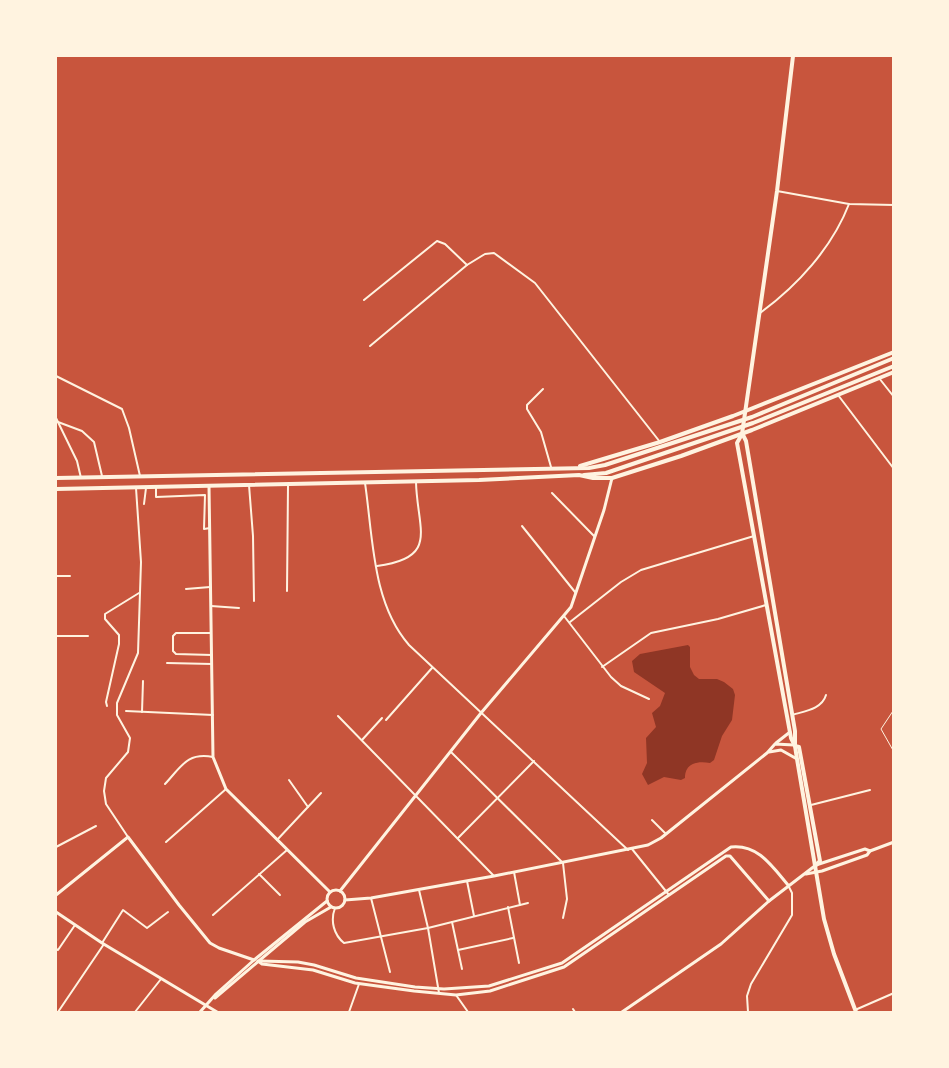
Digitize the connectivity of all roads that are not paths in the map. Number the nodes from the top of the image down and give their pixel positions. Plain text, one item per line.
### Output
1 (793, 56) edge
2 (777, 191) junction
3 (849, 204) junction
4 (894, 205) edge
5 (467, 265) junction
6 (364, 300) dead end
7 (760, 313) junction
8 (370, 346) dead end
9 (894, 352) edge
10 (894, 358) edge
11 (894, 366) edge
12 (894, 372) edge
13 (56, 376) edge
14 (879, 378) junction
15 (543, 388) dead end
16 (838, 395) junction
17 (894, 397) edge
18 (745, 411) junction
19 (56, 417) edge
20 (58, 422) junction
21 (706, 426) junction
22 (742, 434) junction
23 (660, 442) junction
24 (713, 444) junction
25 (551, 467) junction
26 (577, 468) junction
27 (894, 469) edge
28 (579, 475) junction
29 (140, 477) junction
30 (56, 478) edge
31 (103, 478) junction
32 (612, 478) junction
33 (72, 479) junction
34 (81, 479) junction
35 (416, 481) junction
36 (365, 482) junction
37 (288, 484) junction
38 (249, 485) junction
39 (209, 486) junction
40 (136, 488) junction
41 (146, 488) junction
42 (156, 488) junction
43 (56, 489) edge
44 (73, 489) junction
45 (552, 493) dead end
46 (144, 504) dead end
47 (522, 526) dead end
48 (210, 528) junction
49 (754, 536) junction
50 (595, 537) junction
51 (377, 566) junction
52 (56, 576) edge
53 (70, 576) dead end
54 (211, 587) junction
55 (186, 589) dead end
56 (287, 591) dead end
57 (139, 593) junction
58 (576, 593) junction
59 (254, 601) dead end
60 (766, 604) junction
61 (211, 606) junction
62 (239, 608) dead end
63 (564, 616) junction
64 (570, 622) junction
65 (212, 633) junction
66 (56, 636) edge
67 (88, 636) dead end
68 (212, 655) junction
69 (167, 663) dead end
70 (212, 664) junction
71 (602, 667) junction
72 (433, 668) junction
73 (143, 681) dead end
74 (826, 695) dead end
75 (648, 699) dead end
76 (107, 706) dead end
77 (126, 711) dead end
78 (893, 711) edge
79 (143, 712) junction
80 (481, 713) junction
81 (213, 715) junction
82 (338, 716) dead end
83 (792, 716) junction
84 (382, 718) dead end
85 (386, 720) dead end
86 (793, 732) junction
87 (362, 740) junction
88 (775, 744) junction
89 (795, 746) junction
90 (450, 752) junction
91 (894, 752) edge
92 (767, 753) junction
93 (213, 757) junction
94 (797, 759) junction
95 (534, 761) junction
96 (289, 780) dead end
97 (165, 784) dead end
98 (226, 789) junction
99 (870, 790) dead end
100 (321, 793) dead end
101 (416, 796) junction
102 (497, 798) junction
103 (811, 805) junction
104 (308, 807) junction
105 (652, 820) dead end
106 (96, 826) dead end
107 (666, 834) junction
108 (128, 837) junction
109 (458, 838) junction
110 (277, 840) junction
111 (166, 842) dead end
112 (894, 842) edge
113 (56, 847) edge
114 (630, 849) junction
115 (287, 850) junction
116 (870, 851) junction
117 (563, 863) junction
118 (816, 865) junction
119 (514, 872) junction
120 (817, 872) junction
121 (259, 874) junction
122 (805, 874) junction
123 (494, 876) junction
124 (467, 881) junction
125 (788, 885) junction
126 (419, 889) junction
127 (340, 891) junction
128 (330, 892) junction
129 (668, 893) junction
130 (56, 895) edge
131 (280, 895) dead end
132 (371, 898) junction
133 (345, 900) junction
134 (327, 901) junction
135 (769, 901) junction
136 (528, 903) dead end
137 (519, 904) junction
138 (333, 907) junction
139 (508, 907) junction
140 (56, 912) edge
141 (168, 912) dead end
142 (213, 915) dead end
143 (474, 916) junction
144 (563, 918) dead end
145 (452, 922) junction
146 (75, 925) junction
147 (428, 928) junction
148 (381, 936) junction
149 (513, 938) junction
150 (103, 944) junction
151 (56, 949) edge
152 (458, 950) junction
153 (256, 961) junction
154 (519, 963) dead end
155 (462, 969) dead end
156 (390, 972) dead end
157 (161, 979) junction
158 (516, 981) junction
159 (359, 984) junction
160 (439, 991) junction
161 (894, 993) edge
162 (456, 995) junction
163 (205, 1006) junction
164 (573, 1009) dead end
165 (856, 1011) edge
166 (58, 1012) edge
167 (135, 1012) edge
168 (200, 1012) edge
169 (217, 1012) edge
170 (349, 1012) edge
171 (468, 1012) edge
172 (575, 1012) edge
173 (622, 1012) edge
174 (748, 1012) edge

1 - 2 main road
2 - 3 street
2 - 7 main road
3 - 4 street
3 - 7 street
5 - 6 street
5 - 8 street
5 - 23 street
7 - 18 main road
9 - 18 main road
10 - 26 main road
11 - 28 main road
12 - 14 main road
13 - 29 street
14 - 16 main road
14 - 17 street
15 - 25 street
16 - 22 main road
16 - 27 street
18 - 21 main road
18 - 22 main road
19 - 20 street
20 - 31 street
20 - 34 street
21 - 23 main road
21 - 24 main road
22 - 24 main road
22 - 49 main road
22 - 83 main road
23 - 26 main road
24 - 32 main road
25 - 26 main road
25 - 29 main road
28 - 32 main road
28 - 35 main road
29 - 31 main road
30 - 33 main road
31 - 34 main road
32 - 50 street
33 - 34 main road
33 - 44 main road
35 - 36 main road
35 - 51 street
36 - 37 main road
36 - 51 street
37 - 38 main road
37 - 56 street
38 - 39 main road
38 - 59 street
39 - 42 main road
39 - 48 street
40 - 41 main road
40 - 44 main road
40 - 57 street
41 - 42 main road
41 - 46 street
42 - 48 street
43 - 44 main road
45 - 50 street
47 - 58 street
48 - 54 street
49 - 60 main road
49 - 64 street
50 - 58 street
51 - 72 street
52 - 53 street
54 - 55 street
54 - 61 street
57 - 76 street
57 - 108 street
58 - 63 street
60 - 71 street
60 - 86 main road
61 - 62 street
61 - 65 street
63 - 64 street
63 - 80 street
64 - 71 street
65 - 68 street
65 - 68 street
66 - 67 street
68 - 70 street
69 - 70 street
70 - 81 street
71 - 75 street
72 - 80 street
72 - 85 street
73 - 79 street
74 - 83 street
77 - 79 street
78 - 91 lane
79 - 81 street
80 - 90 street
80 - 95 street
81 - 93 street
82 - 87 street
83 - 86 main road
84 - 87 street
86 - 88 street
86 - 89 main road
87 - 101 street
88 - 89 street
88 - 92 street
89 - 94 main road
89 - 103 main road
90 - 101 street
90 - 102 street
92 - 94 street
92 - 107 street
93 - 97 street
93 - 98 street
94 - 118 main road
95 - 102 street
95 - 114 street
96 - 104 street
98 - 110 street
98 - 111 street
99 - 103 street
100 - 104 street
101 - 109 street
101 - 127 street
102 - 109 street
102 - 117 street
103 - 118 main road
104 - 110 street
105 - 107 street
106 - 113 street
107 - 114 street
108 - 130 street
108 - 153 street
109 - 123 street
110 - 115 street
112 - 116 street
114 - 117 street
114 - 129 street
115 - 121 street
115 - 128 street
116 - 118 street
116 - 120 street
117 - 119 street
117 - 144 street
118 - 120 main road
118 - 122 street
119 - 123 street
119 - 137 street
120 - 122 street
120 - 165 main road
121 - 131 street
121 - 142 street
122 - 125 street
123 - 124 street
124 - 126 street
124 - 143 street
125 - 129 street
125 - 135 street
125 - 174 street
126 - 132 street
126 - 147 street
127 - 128 street
127 - 133 street
128 - 134 street
129 - 135 street
129 - 158 street
132 - 133 street
132 - 148 street
133 - 138 street
134 - 138 street
134 - 153 street
135 - 173 street
136 - 137 street
137 - 139 street
138 - 148 street
138 - 153 street
139 - 143 street
139 - 149 street
140 - 146 street
141 - 150 street
143 - 145 street
145 - 147 street
145 - 152 street
146 - 150 street
146 - 151 street
147 - 148 street
147 - 160 street
148 - 156 street
149 - 152 street
149 - 154 street
150 - 157 street
150 - 166 street
152 - 155 street
153 - 159 street
153 - 160 street
153 - 163 street
157 - 163 street
157 - 167 street
158 - 160 street
158 - 162 street
159 - 160 street
159 - 170 street
160 - 162 street
161 - 165 street
162 - 171 street
163 - 168 street
163 - 169 street
164 - 172 street

